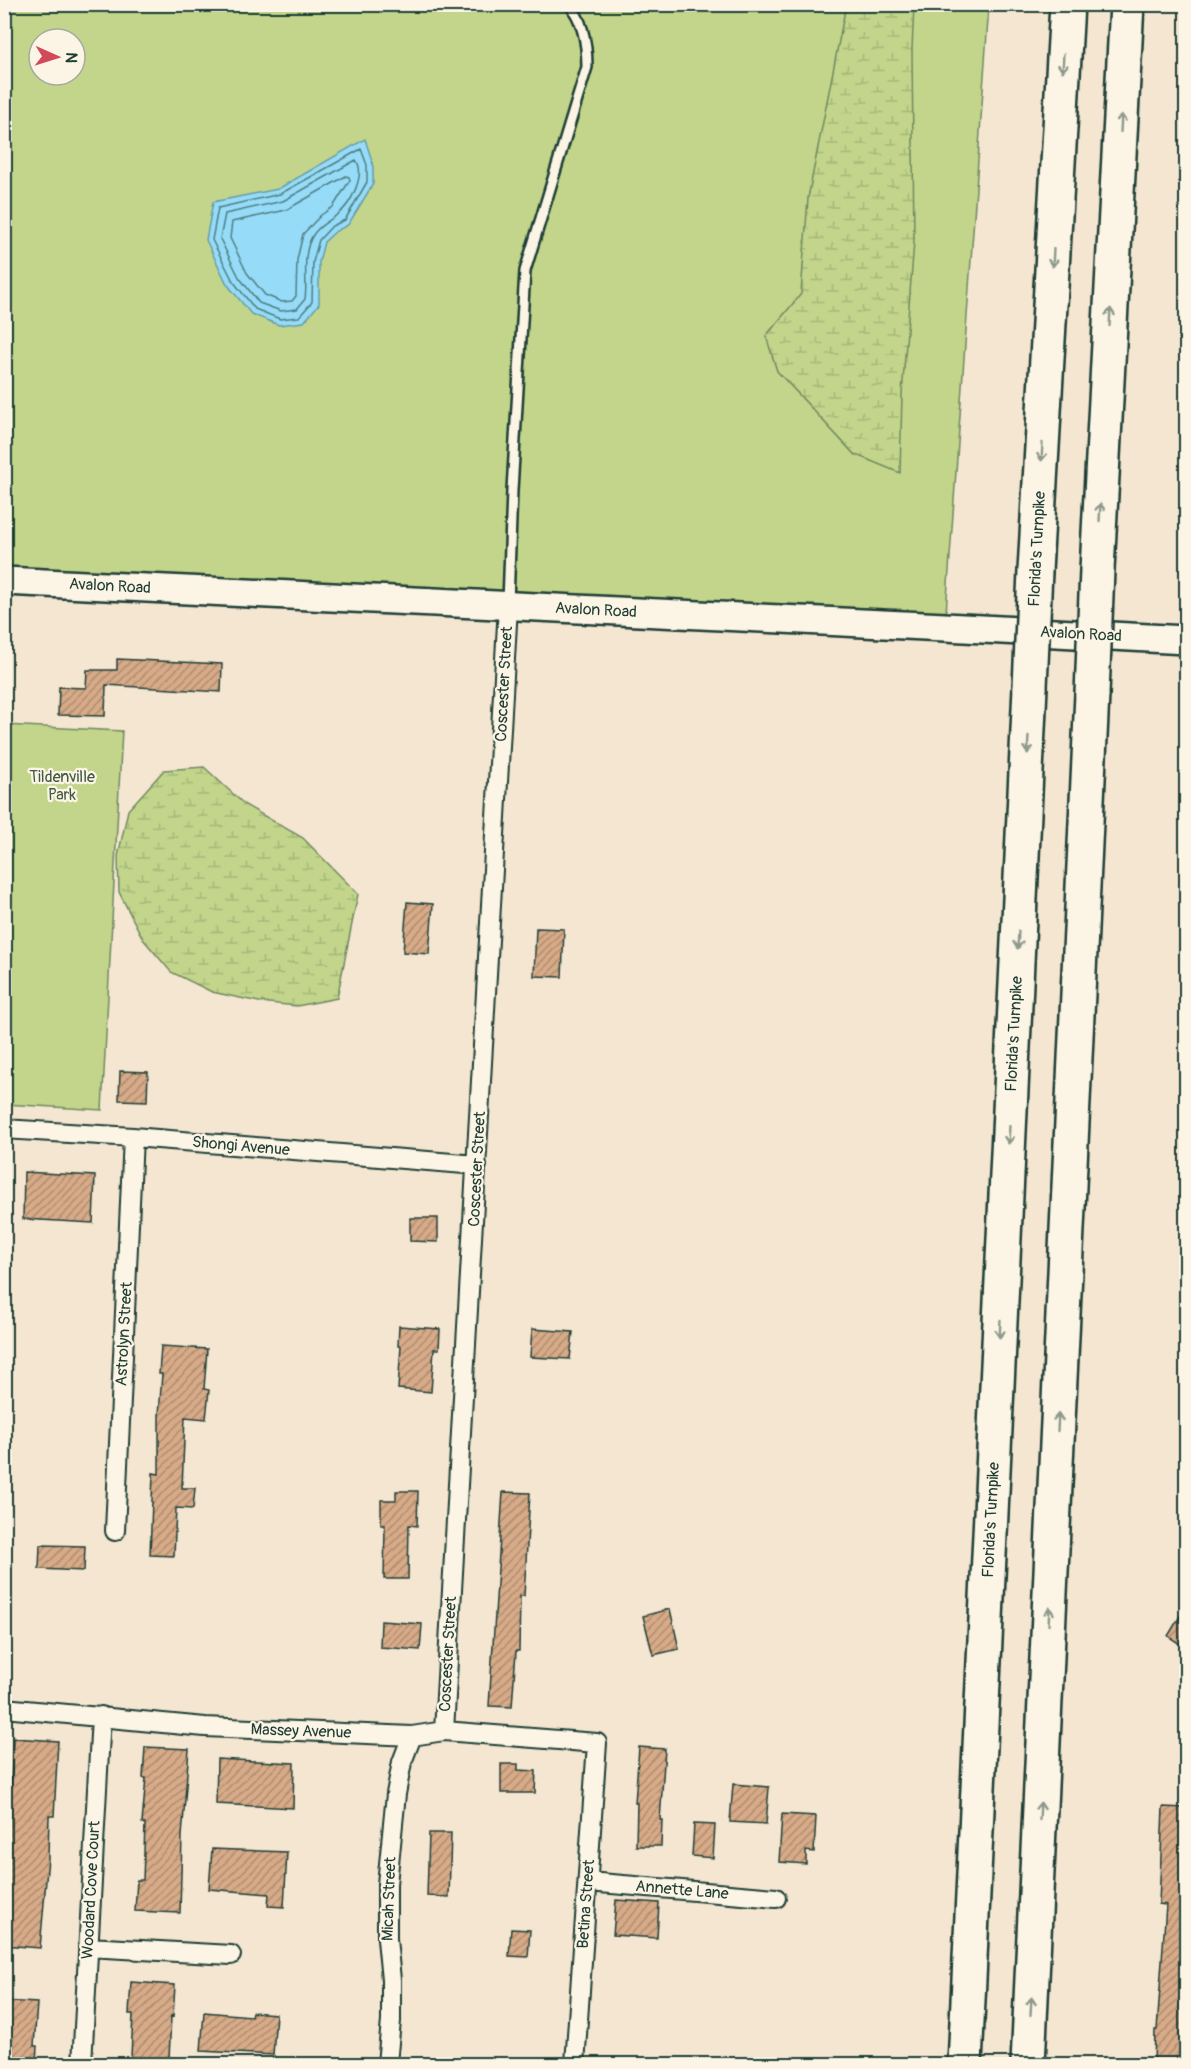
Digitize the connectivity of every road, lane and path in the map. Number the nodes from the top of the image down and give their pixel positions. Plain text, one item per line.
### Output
1 (569, 4) edge
2 (1066, 4) edge
3 (1127, 4) edge
4 (4, 581) edge
5 (508, 606) junction
6 (1186, 640) edge
7 (4, 1129) edge
8 (133, 1137) junction
9 (477, 1165) junction
10 (115, 1531) dead end
11 (4, 1708) edge
12 (101, 1716) junction
13 (444, 1731) junction
14 (412, 1736) junction
15 (597, 1743) joint
16 (588, 1882) junction
17 (776, 1898) dead end
18 (88, 1947) junction
19 (231, 1955) dead end
20 (82, 2064) edge
21 (387, 2064) edge
22 (575, 2064) edge
23 (965, 2064) edge
24 (1028, 2064) edge

1 - 5 lane
2 -> 23 highway, Florida's Turnpike, bridge
24 -> 3 highway, bridge
4 - 5 main road, Avalon Road
5 - 6 main road, Avalon Road
5 - 9 street, Coscester Street
7 - 8 street, Shongi Avenue
8 - 9 street, Shongi Avenue
8 - 10 street, Astrolyn Street
9 - 13 street, Coscester Street
11 - 12 street, Massey Avenue
12 - 14 street, Massey Avenue
12 - 18 street, Woodard Cove Court
13 - 14 street, Massey Avenue
13 - 15 street, Massey Avenue
14 - 21 street, Micah Street
15 - 16 street, Betina Street
16 - 17 street, Annette Lane
16 - 22 street, Betina Street
18 - 19 street
18 - 20 street, Woodard Cove Court

